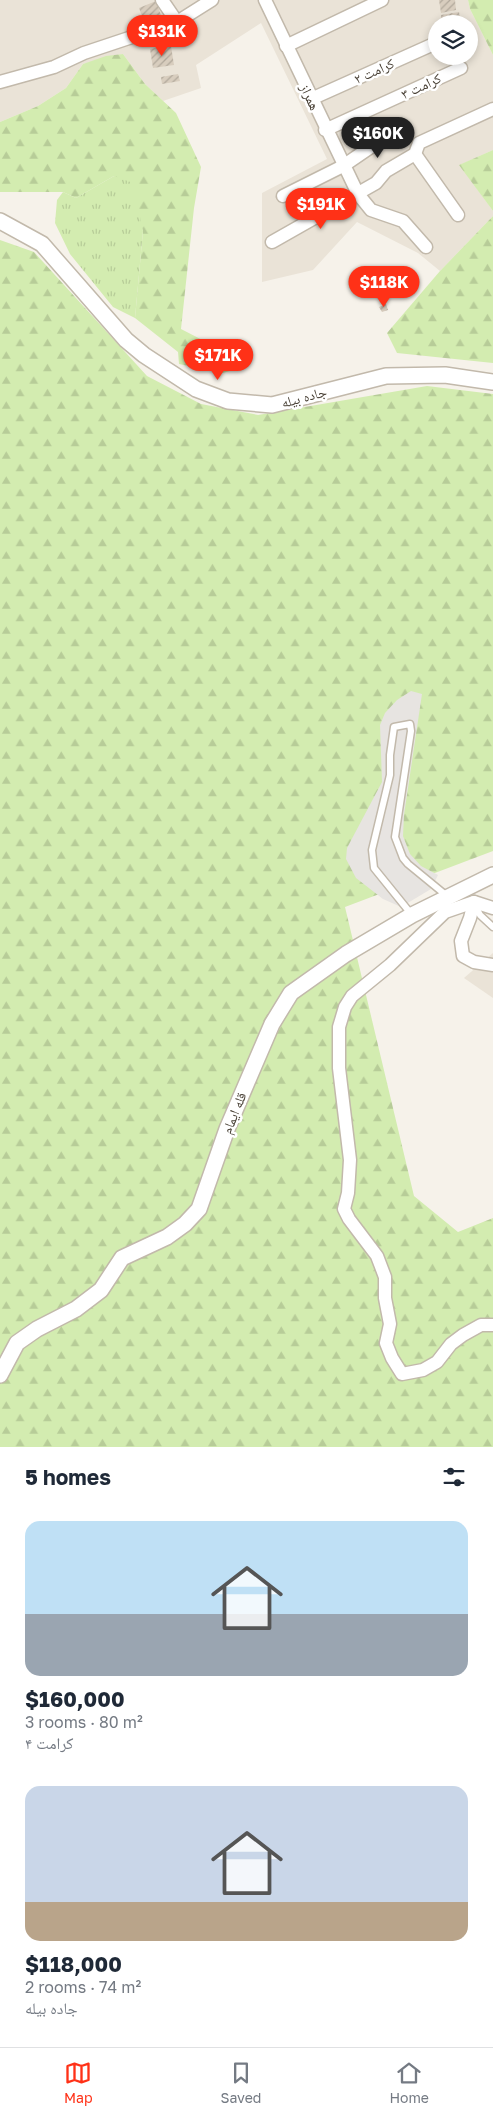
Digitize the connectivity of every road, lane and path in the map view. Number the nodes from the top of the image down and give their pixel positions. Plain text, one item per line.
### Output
1 (162, 0) edge
2 (212, 0) edge
3 (265, 0) edge
4 (382, 0) edge
5 (177, 22) junction
6 (286, 46) junction
7 (428, 47) edge
8 (461, 68) dead end
9 (0, 82) edge
10 (311, 99) junction
11 (493, 108) edge
12 (397, 129) dead end
13 (326, 130) junction
14 (415, 154) junction
15 (343, 166) junction
16 (358, 194) junction
17 (283, 196) dead end
18 (458, 215) dead end
19 (0, 221) edge
20 (272, 242) dead end
21 (426, 247) dead end
22 (493, 382) edge
23 (493, 875) edge
24 (449, 897) junction
25 (474, 902) junction
26 (493, 908) edge
27 (412, 915) junction
28 (493, 927) edge
29 (493, 965) edge
30 (493, 1325) edge
31 (0, 1376) edge

1 - 5 street
2 - 5 street
3 - 6 street, همراز
4 - 6 street
5 - 9 street
6 - 10 street, همراز
7 - 10 street, کرامت ۲
8 - 13 street, کرامت ۳
10 - 13 street, همراز
11 - 14 street
12 - 15 street
13 - 15 street, همراز
14 - 16 street
14 - 18 street
15 - 16 street, همراز
15 - 17 street
16 - 20 street
16 - 21 street, همراز
19 - 22 street, جاده بیله
23 - 24 street, قله ایمام
24 - 27 street, قله ایمام
24 - 27 lane
25 - 26 street
25 - 28 lane
25 - 29 street
25 - 30 street
27 - 31 street, قله ایمام

